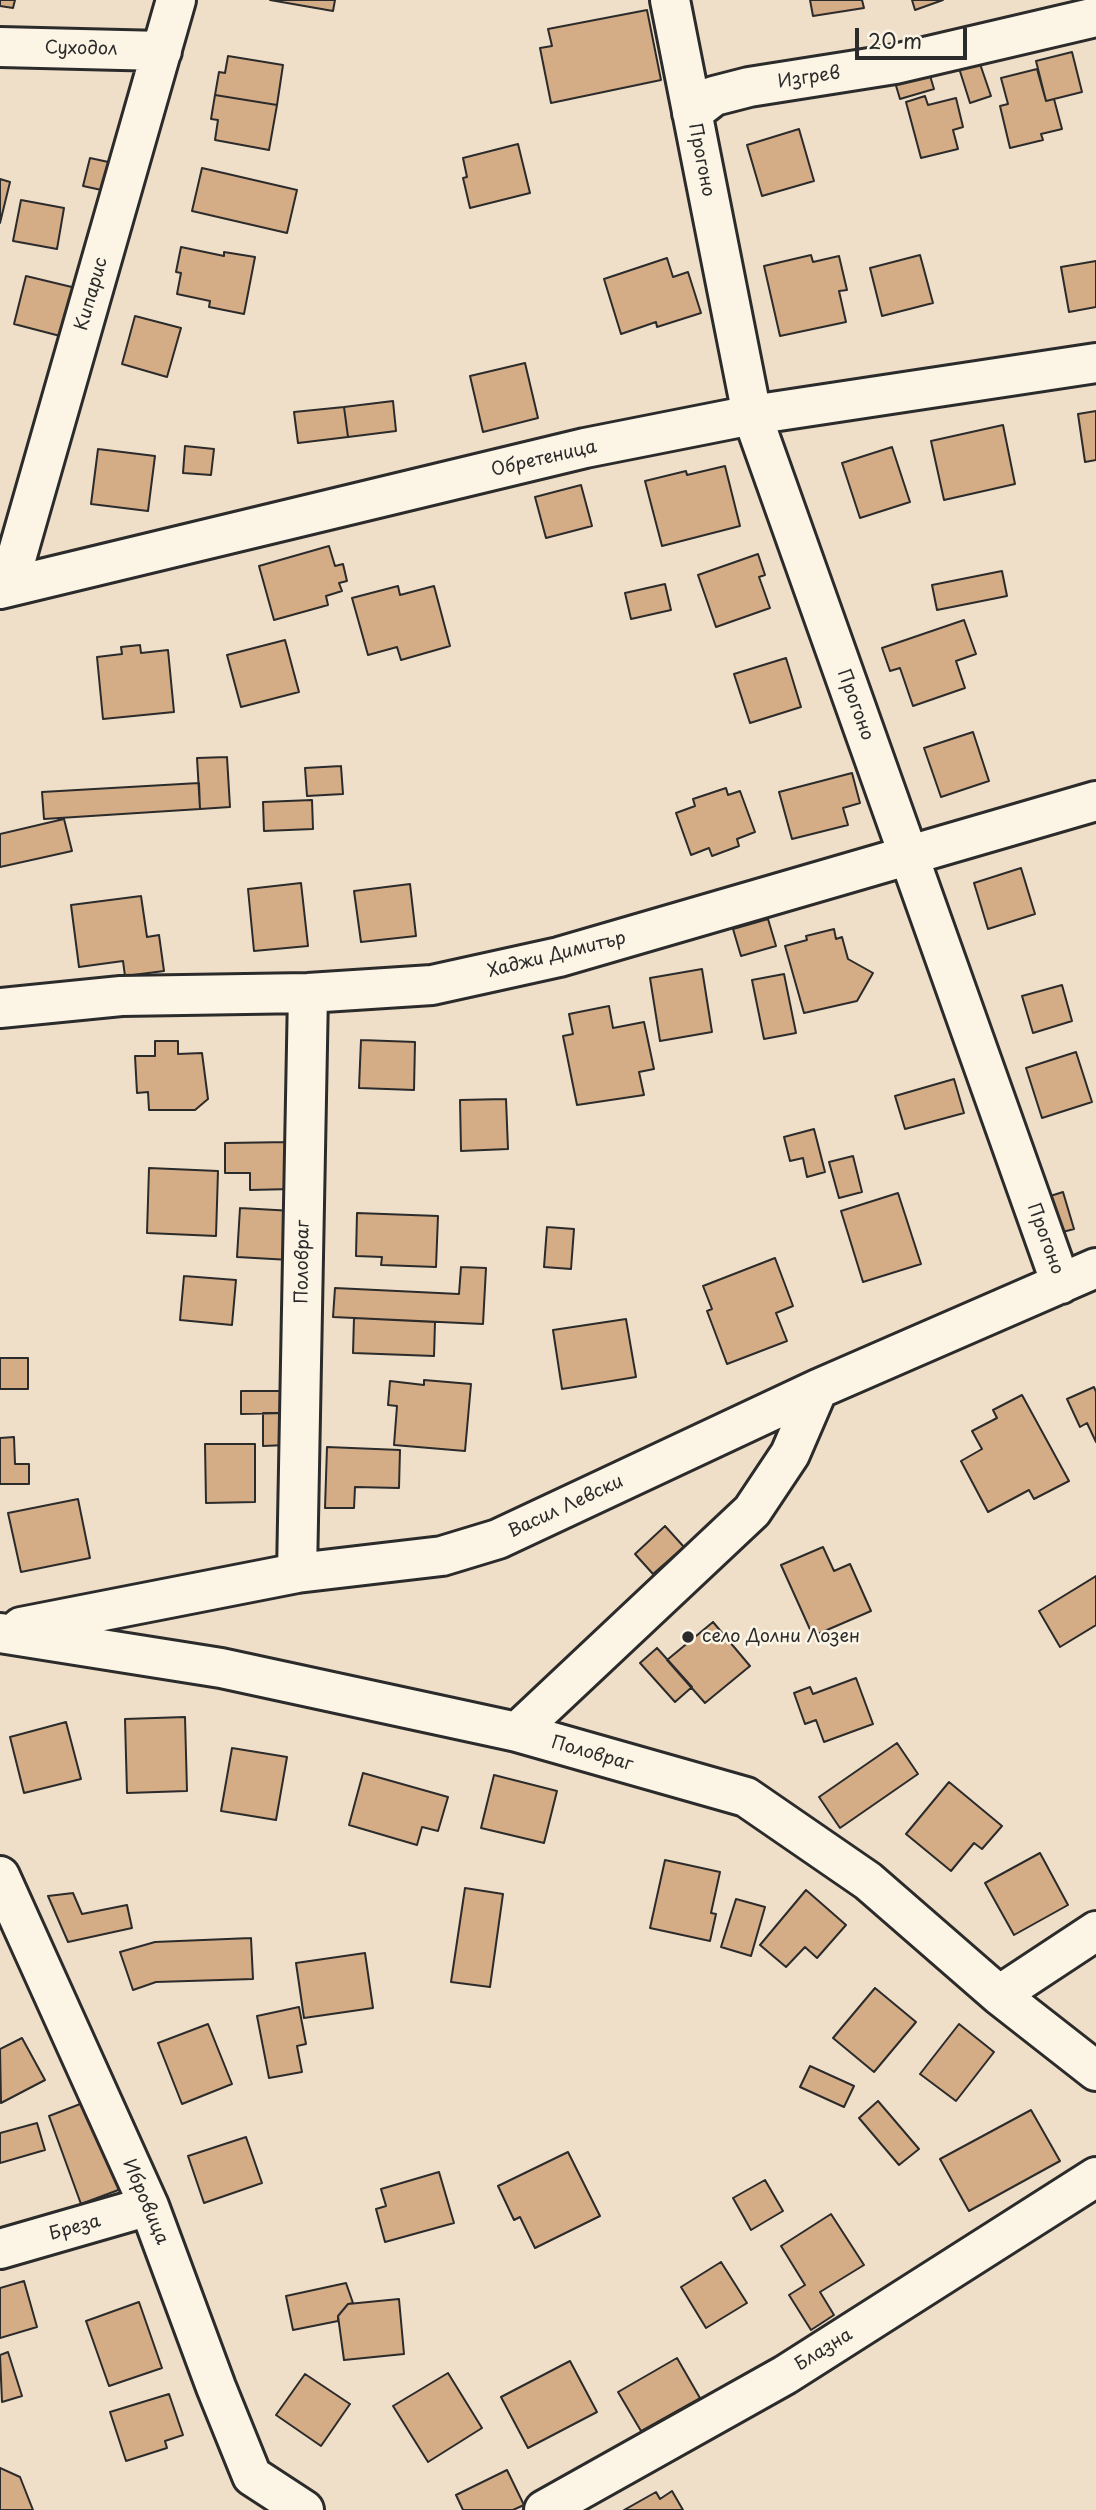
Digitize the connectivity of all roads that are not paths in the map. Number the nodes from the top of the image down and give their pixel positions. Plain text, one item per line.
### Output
1 (177, 0) edge
2 (670, 0) edge
3 (1096, 17) edge
4 (0, 47) edge
5 (162, 51) junction
6 (692, 113) junction
7 (1096, 363) edge
8 (752, 415) junction
9 (4, 588) edge
10 (1096, 801) edge
11 (908, 856) junction
12 (308, 993) junction
13 (0, 1008) edge
14 (1096, 1268) edge
15 (1061, 1284) junction
16 (818, 1389) junction
17 (297, 1573) junction
18 (0, 1632) edge
19 (517, 1732) junction
20 (0, 1876) edge
21 (1096, 1931) edge
22 (999, 1995) junction
23 (1096, 2071) edge
24 (1096, 2178) edge
25 (149, 2206) junction
26 (0, 2249) edge
27 (304, 2510) edge
28 (544, 2510) edge

1 - 5 street, Кипарис
2 - 6 street, Прогоно
3 - 6 street, Изгрев
4 - 5 street, Суходол
5 - 9 street, Кипарис
6 - 8 street, Прогоно
7 - 8 street, Обретеница
8 - 9 street, Обретеница
8 - 11 street, Прогоно
10 - 11 street, Хаджи Димитър
11 - 12 street, Хаджи Димитър
11 - 15 street, Прогоно
12 - 13 street, Хаджи Димитър
12 - 17 street, Половраг
14 - 15 street, Васил Левски
15 - 16 street, Васил Левски
16 - 17 street, Васил Левски
16 - 19 street
17 - 18 street, Васил Левски
18 - 19 street, Половраг
19 - 22 street, Половраг
20 - 25 street, Ибровица
21 - 22 street
22 - 23 street, Половраг
24 - 28 street, Блазна
25 - 26 street, Бреза
25 - 27 street, Ибровица

